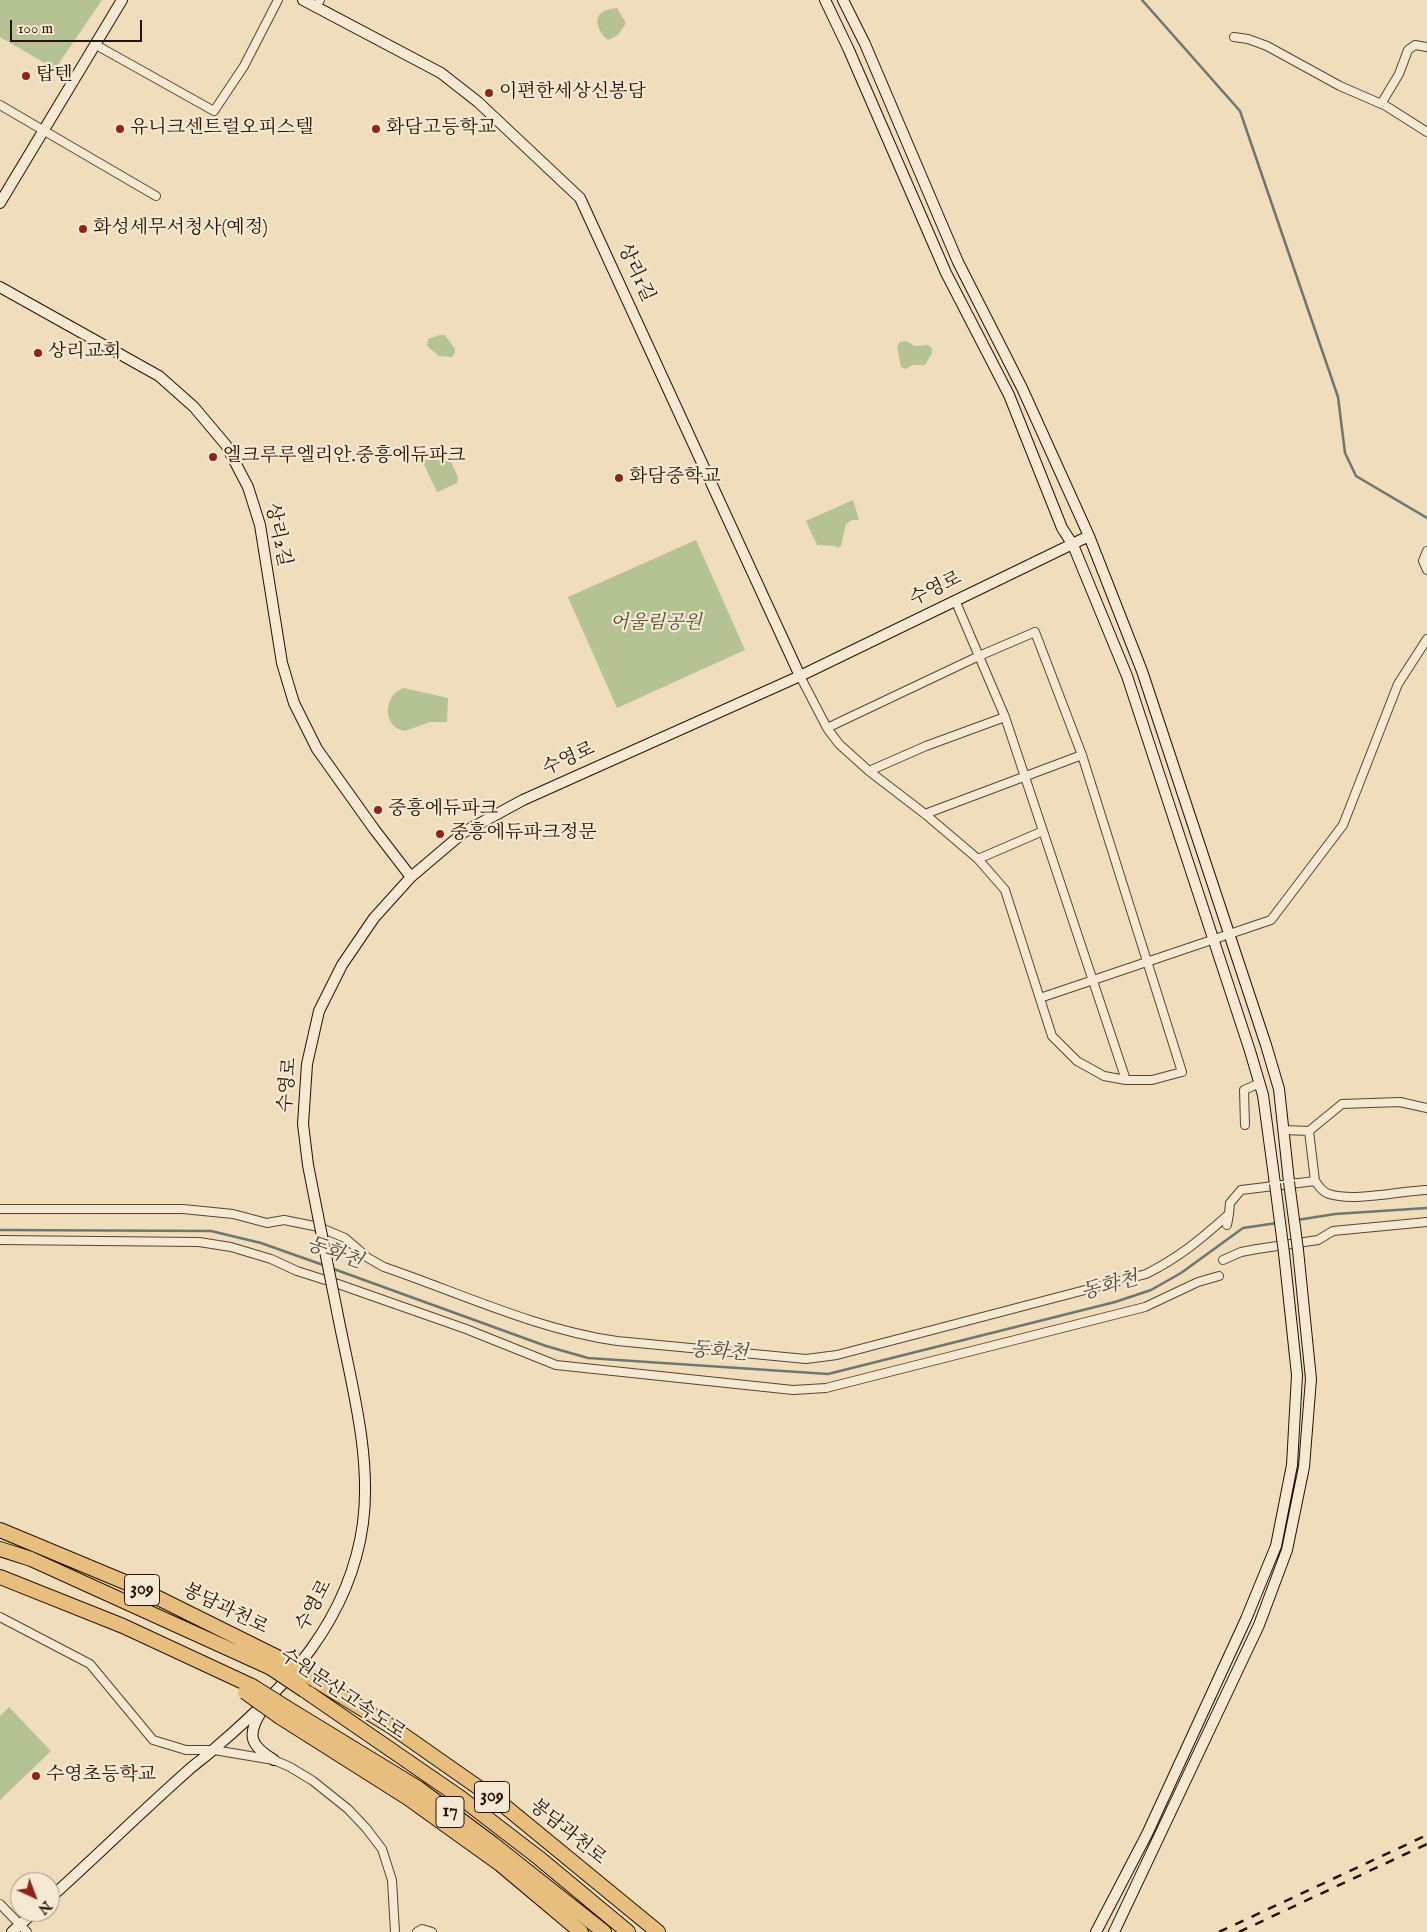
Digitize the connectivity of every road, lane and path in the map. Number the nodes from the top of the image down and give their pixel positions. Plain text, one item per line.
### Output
1 (122, 0) edge
2 (278, 0) edge
3 (303, 0) edge
4 (825, 0) edge
5 (843, 0) edge
6 (318, 3) edge
7 (1234, 37) dead end
8 (96, 45) junction
9 (1427, 47) edge
10 (1381, 104) junction
11 (0, 105) edge
12 (44, 129) junction
13 (1427, 132) edge
14 (156, 196) dead end
15 (0, 202) edge
16 (0, 287) edge
17 (1089, 536) junction
18 (1073, 545) junction
19 (1427, 551) edge
20 (1427, 570) edge
21 (955, 600) junction
22 (1427, 639) edge
23 (979, 656) junction
24 (800, 676) junction
25 (1005, 717) junction
26 (827, 728) junction
27 (1082, 755) junction
28 (869, 770) junction
29 (1025, 777) junction
30 (925, 814) junction
31 (1043, 831) junction
32 (978, 859) junction
33 (411, 877) junction
34 (1230, 934) junction
35 (1213, 940) junction
36 (1146, 962) junction
37 (1093, 980) junction
38 (1040, 998) junction
39 (1126, 1080) junction
40 (1260, 1083) junction
41 (1427, 1108) edge
42 (1245, 1125) dead end
43 (1283, 1130) junction
44 (1309, 1131) junction
45 (1315, 1181) junction
46 (1427, 1190) edge
47 (0, 1209) edge
48 (1229, 1214) junction
49 (1427, 1222) edge
50 (1227, 1225) dead end
51 (0, 1240) edge
52 (1223, 1260) dead end
53 (1219, 1276) dead end
54 (0, 1530) edge
55 (0, 1549) edge
56 (0, 1577) edge
57 (0, 1586) edge
58 (0, 1617) edge
59 (275, 1663) junction
60 (249, 1689) junction
61 (269, 1699) junction
62 (283, 1713) junction
63 (214, 1750) junction
64 (274, 1760) junction
65 (60, 1889) edge
66 (0, 1904) edge
67 (20, 1929) edge
68 (395, 1932) edge
69 (417, 1932) edge
70 (432, 1932) edge
71 (581, 1932) edge
72 (604, 1932) edge
73 (628, 1932) edge
74 (658, 1932) edge
75 (1096, 1932) edge
76 (1114, 1932) edge

1 - 8 main road
2 - 8 street
3 - 6 main road, 상리1길
4 - 18 main road
5 - 17 main road
6 - 24 main road, 상리1길
7 - 10 street
8 - 12 main road
9 - 10 street
10 - 13 street
11 - 12 street
12 - 14 street
12 - 15 main road
16 - 33 main road, 상리2길
17 - 18 main road, 수영로
17 - 34 main road
18 - 21 main road, 수영로
18 - 35 main road
19 - 20 street
21 - 23 street
21 - 24 main road, 수영로
22 - 34 street
23 - 25 street
23 - 26 street
23 - 27 street
24 - 26 street
24 - 33 main road, 수영로
25 - 28 street
25 - 29 street
26 - 28 street
27 - 29 street
27 - 36 street
28 - 30 street
29 - 30 street
29 - 31 street
30 - 32 street
31 - 32 street
31 - 37 street
32 - 38 street
33 - 61 main road, 수영로, bridge
34 - 35 street
34 - 43 main road
35 - 36 street
35 - 40 main road
36 - 37 street
36 - 39 street
37 - 38 street
37 - 39 street
38 - 39 street
40 - 42 street
40 - 75 main road, bridge
41 - 44 street
43 - 44 street
43 - 76 main road, bridge
44 - 45 street
45 - 46 street
45 - 48 street
47 - 48 street
48 - 50 street
49 - 52 street
51 - 53 street
54 - 59 highway, 봉담과천로 / 309
55 - 59 highway, 수원문산고속도로 / 17
56 - 60 highway, 수원문산고속도로 / 17
57 - 60 highway
58 - 63 street
59 - 73 highway, 수원문산고속도로 / 17, bridge
59 - 74 highway, 봉담과천로 / 309, bridge
60 - 62 highway, 수원문산고속도로 / 17, bridge
61 - 63 main road, 수영로
61 - 64 main road
62 - 71 highway, 309
62 - 72 highway, 수원문산고속도로 / 17
63 - 64 street
63 - 65 main road, 수영로
64 - 68 street
66 - 67 street
69 - 70 street

